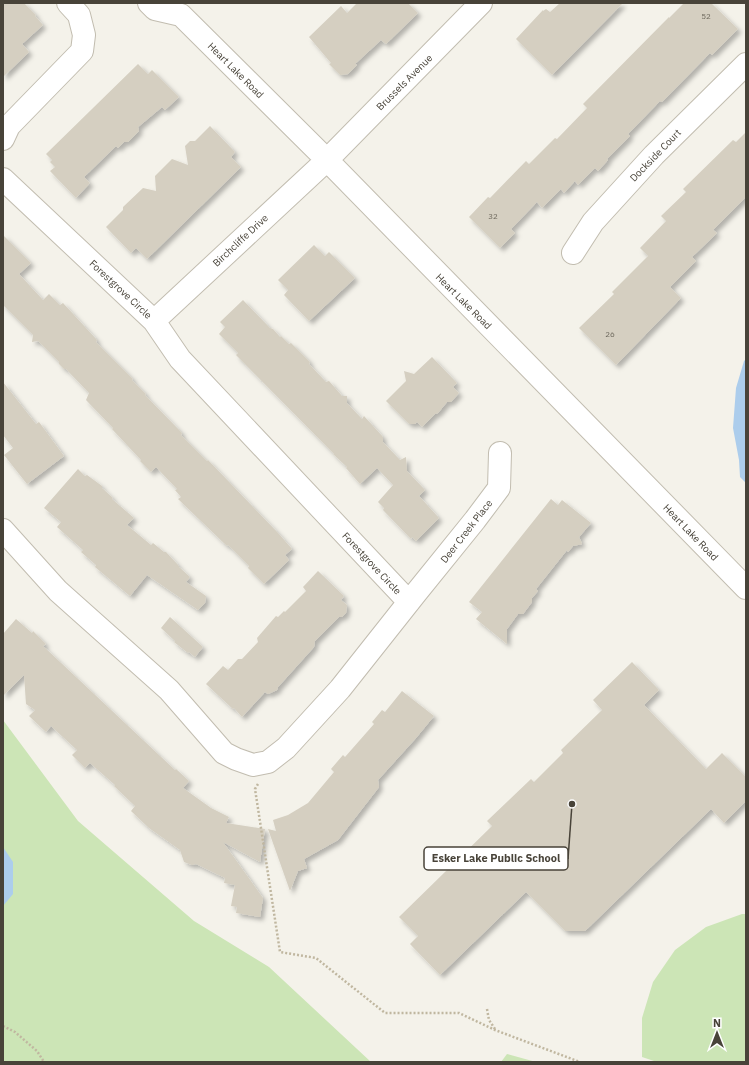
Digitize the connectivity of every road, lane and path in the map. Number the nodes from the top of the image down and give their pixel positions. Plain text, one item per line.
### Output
1 (68, 3) edge
2 (149, 3) edge
3 (481, 3) edge
4 (181, 9) edge
5 (746, 64) edge
6 (3, 139) edge
7 (327, 160) junction
8 (3, 179) edge
9 (573, 253) dead end
10 (154, 320) junction
11 (500, 453) dead end
12 (3, 530) edge
13 (746, 588) edge
14 (409, 602) junction
15 (268, 762) junction
16 (487, 1009) dead end
17 (3, 1026) edge
18 (495, 1030) junction
19 (44, 1062) edge
20 (580, 1062) edge

1 - 6 street
2 - 4 street, Heart Lake Road
3 - 7 street, Brussels Avenue
4 - 7 street, Heart Lake Road
5 - 9 street, Dockside Court
7 - 10 street, Birchcliffe Drive
7 - 13 street, Heart Lake Road
8 - 10 street, Forestgrove Circle
10 - 14 street, Forestgrove Circle
11 - 14 street, Deer Creek Place
12 - 15 street
14 - 15 street, Forestgrove Circle
15 - 18 path
16 - 18 path
17 - 19 path
18 - 20 path

